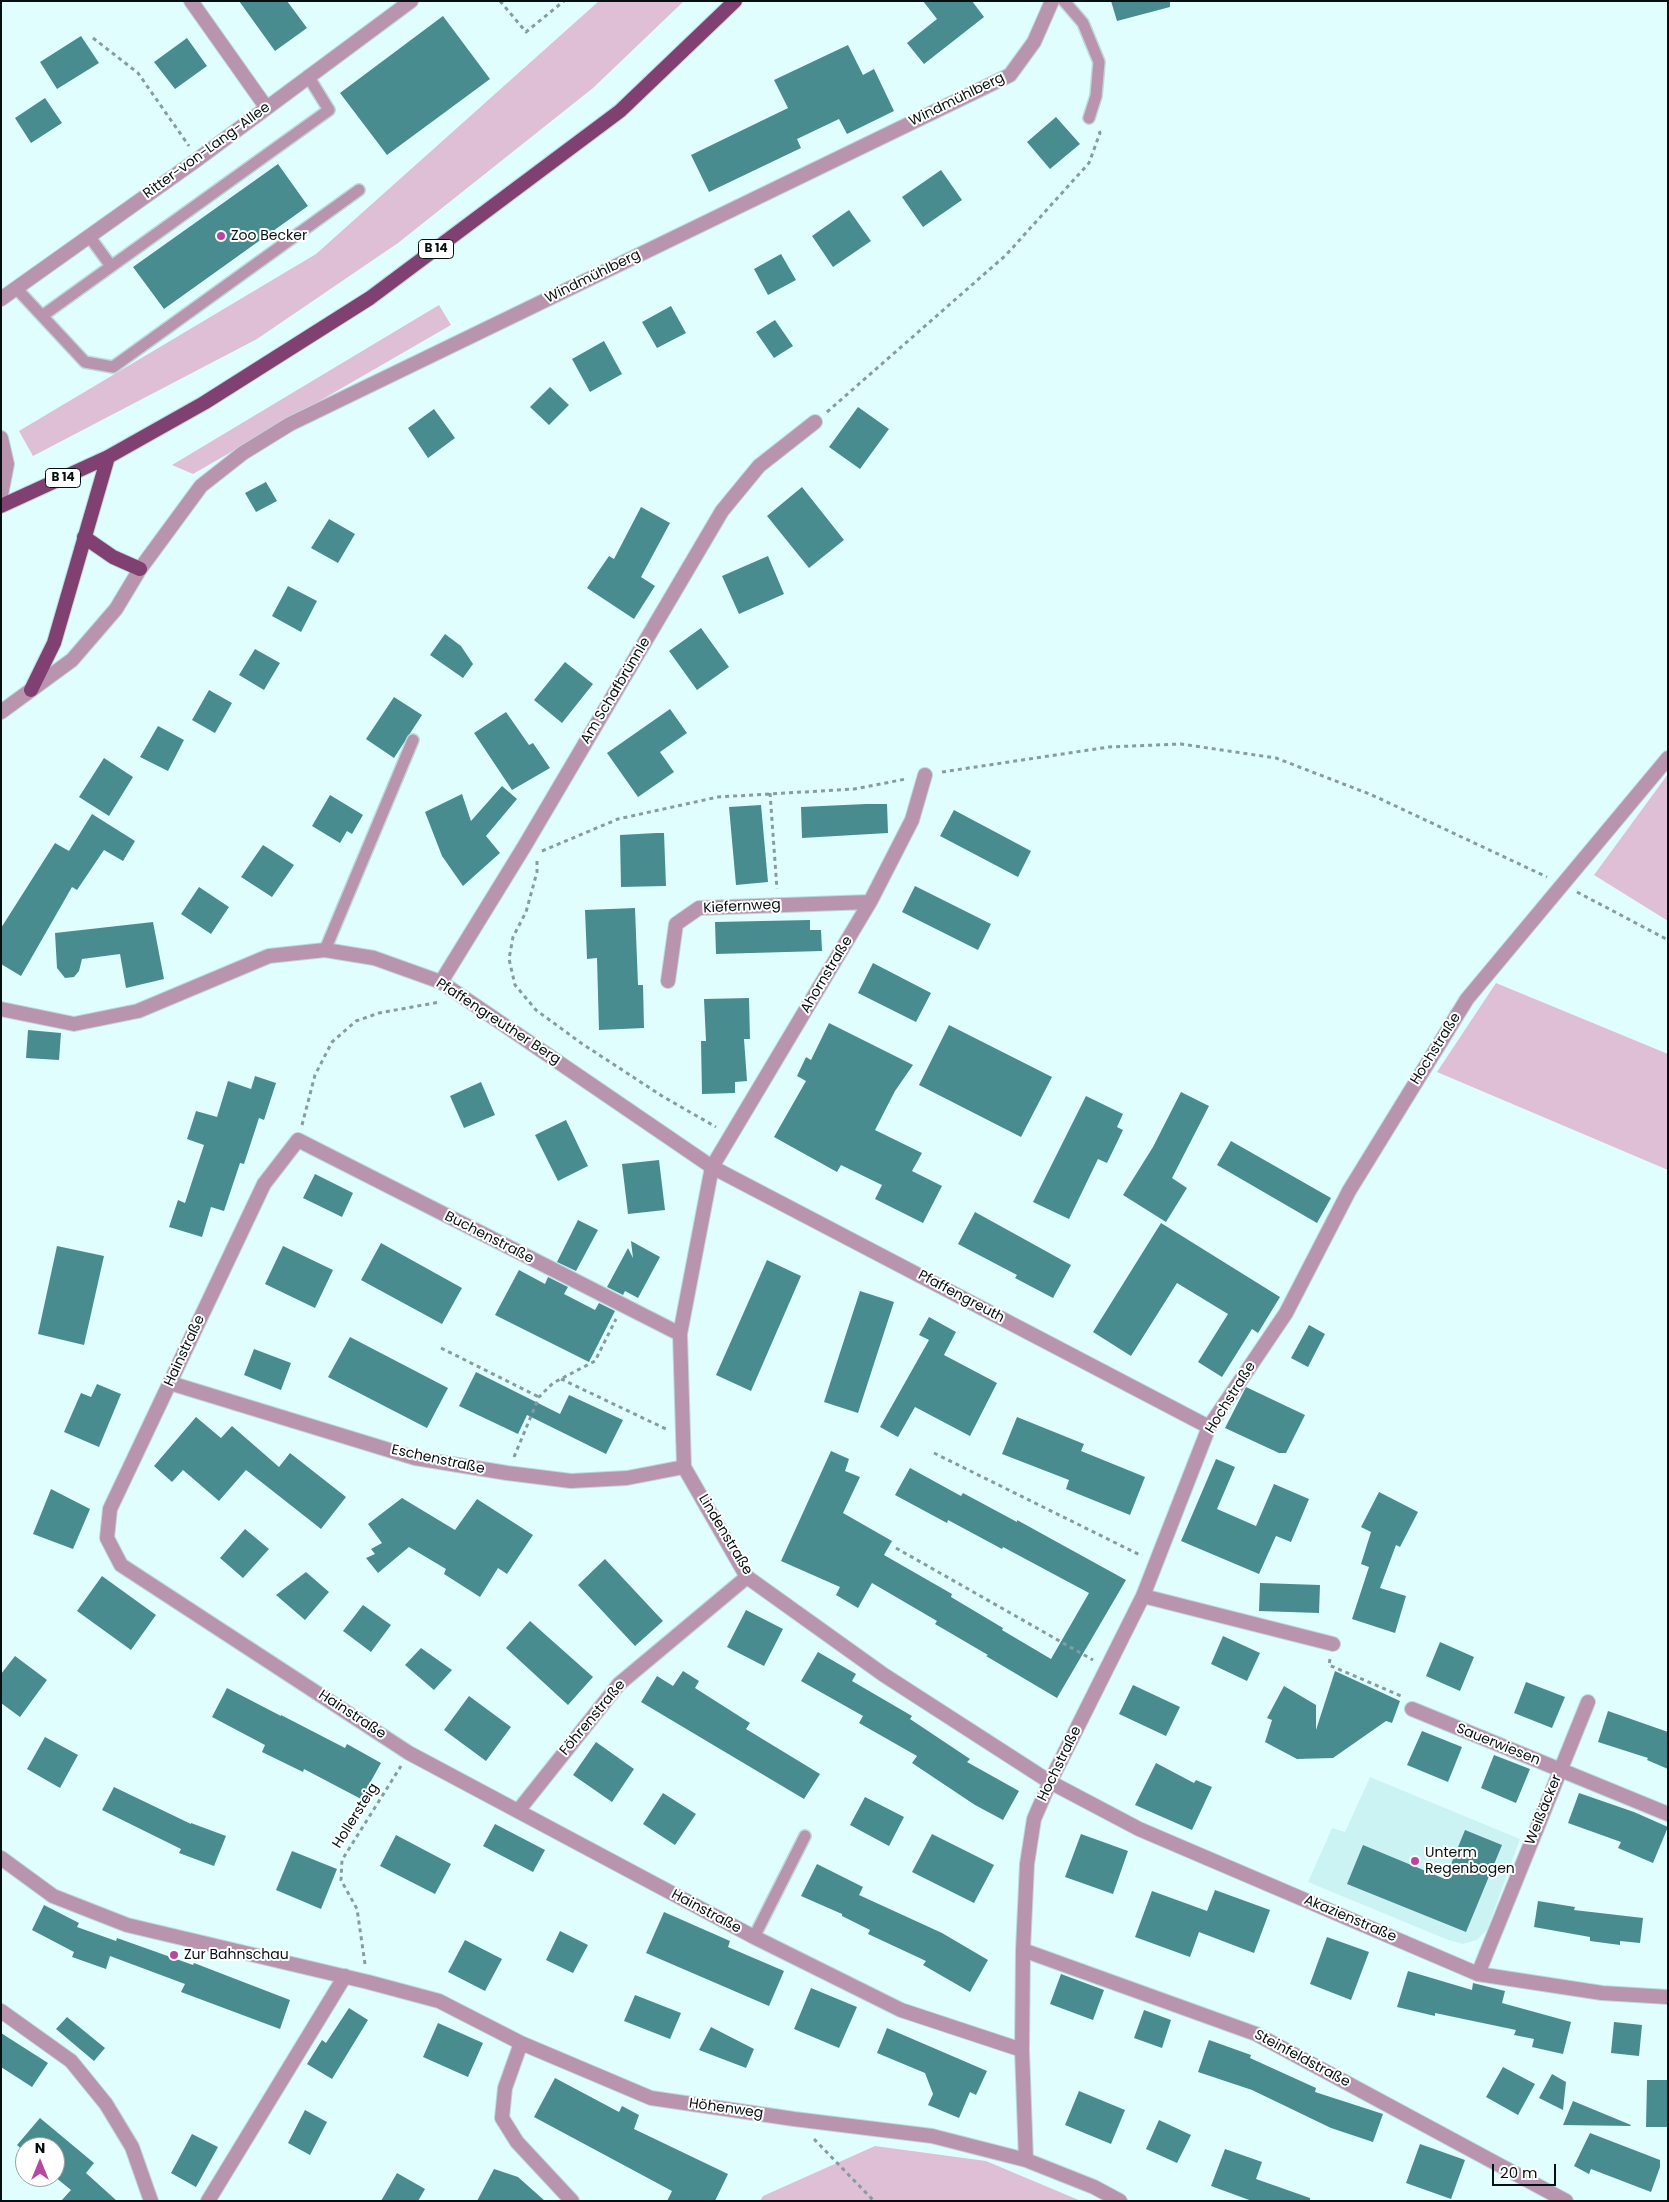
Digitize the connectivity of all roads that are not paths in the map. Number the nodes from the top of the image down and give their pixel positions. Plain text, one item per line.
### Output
1 (190, 1) edge
2 (411, 1) edge
3 (735, 1) edge
4 (1052, 1) edge
5 (1064, 1) edge
6 (308, 76) junction
7 (266, 107) junction
8 (1089, 118) road end
9 (359, 190) dead end
10 (89, 236) junction
11 (111, 266) junction
12 (16, 288) junction
13 (1, 299) edge
14 (42, 316) junction
15 (816, 422) road end
16 (1, 438) edge
17 (108, 457) junction
18 (1, 495) edge
19 (1, 506) edge
20 (84, 537) junction
21 (140, 569) junction
22 (31, 690) junction
23 (1, 712) edge
24 (413, 740) dead end
25 (1668, 758) edge
26 (925, 775) road end
27 (870, 902) junction
28 (325, 950) junction
29 (668, 981) dead end
30 (441, 982) junction
31 (1, 1009) edge
32 (298, 1140) joint
33 (712, 1167) junction
34 (680, 1334) junction
35 (170, 1383) junction
36 (1209, 1427) junction
37 (684, 1467) junction
38 (747, 1577) junction
39 (1143, 1596) junction
40 (1332, 1644) road end
41 (1588, 1702) dead end
42 (1412, 1710) road end
43 (1560, 1770) junction
44 (1050, 1782) junction
45 (518, 1811) junction
46 (1668, 1814) edge
47 (806, 1836) dead end
48 (1, 1858) edge
49 (754, 1937) junction
50 (1023, 1950) junction
51 (1478, 1974) junction
52 (345, 1976) junction
53 (1668, 1997) edge
54 (1, 2010) edge
55 (521, 2043) junction
56 (1022, 2050) junction
57 (1026, 2160) junction
58 (151, 2201) edge
59 (208, 2201) edge
60 (572, 2201) edge
61 (1120, 2201) edge
62 (1566, 2201) edge

1 - 7 street
2 - 6 street, Ritter-von-Lang-Allee
3 - 17 main road, B 14
4 - 21 street, Windmühlberg
5 - 8 lane
6 - 7 street, Ritter-von-Lang-Allee
6 - 11 lane
7 - 10 street, Ritter-von-Lang-Allee
9 - 14 lane
10 - 11 lane
10 - 12 street, Ritter-von-Lang-Allee
11 - 14 lane
12 - 13 street, Ritter-von-Lang-Allee
12 - 14 lane
15 - 30 street, Am Schafbrünnle
16 - 18 street
17 - 19 main road, B 14
17 - 20 main road
20 - 21 main road
20 - 22 main road
21 - 22 street, Windmühlberg
22 - 23 street, Windmühlberg
24 - 28 lane
25 - 36 street, Hochstraße
26 - 27 street, Ahornstraße
27 - 29 street, Kiefernweg
27 - 33 street, Ahornstraße
28 - 30 street, Pfaffengreuther Berg
28 - 31 street, Pfaffengreuther Berg
30 - 33 street, Pfaffengreuther Berg
32 - 34 street, Buchenstraße
32 - 35 street, Hainstraße
33 - 34 street, Lindenstraße
33 - 36 street, Pfaffengreuth
34 - 37 street, Lindenstraße
35 - 37 street, Eschenstraße
35 - 45 street, Hainstraße
36 - 39 street, Hochstraße
37 - 38 street, Lindenstraße
38 - 44 street, Lindenstraße
38 - 45 street, Föhrenstraße
39 - 40 street
39 - 44 street, Hochstraße
41 - 43 street, Weißäcker
42 - 43 street, Sauerwiesen
43 - 46 street, Sauerwiesen
43 - 51 street, Weißäcker
44 - 50 street, Hochstraße
44 - 51 street, Akazienstraße
45 - 49 street, Hainstraße
47 - 49 lane
48 - 52 street, Höhenweg
49 - 56 street, Hainstraße
50 - 56 street, Hochstraße
50 - 62 street, Steinfeldstraße
51 - 53 street, Akazienstraße
52 - 55 street, Höhenweg
52 - 59 street
54 - 58 street
55 - 57 street, Höhenweg
55 - 60 street
56 - 57 street, Hochstraße
57 - 61 street, Höhenweg

